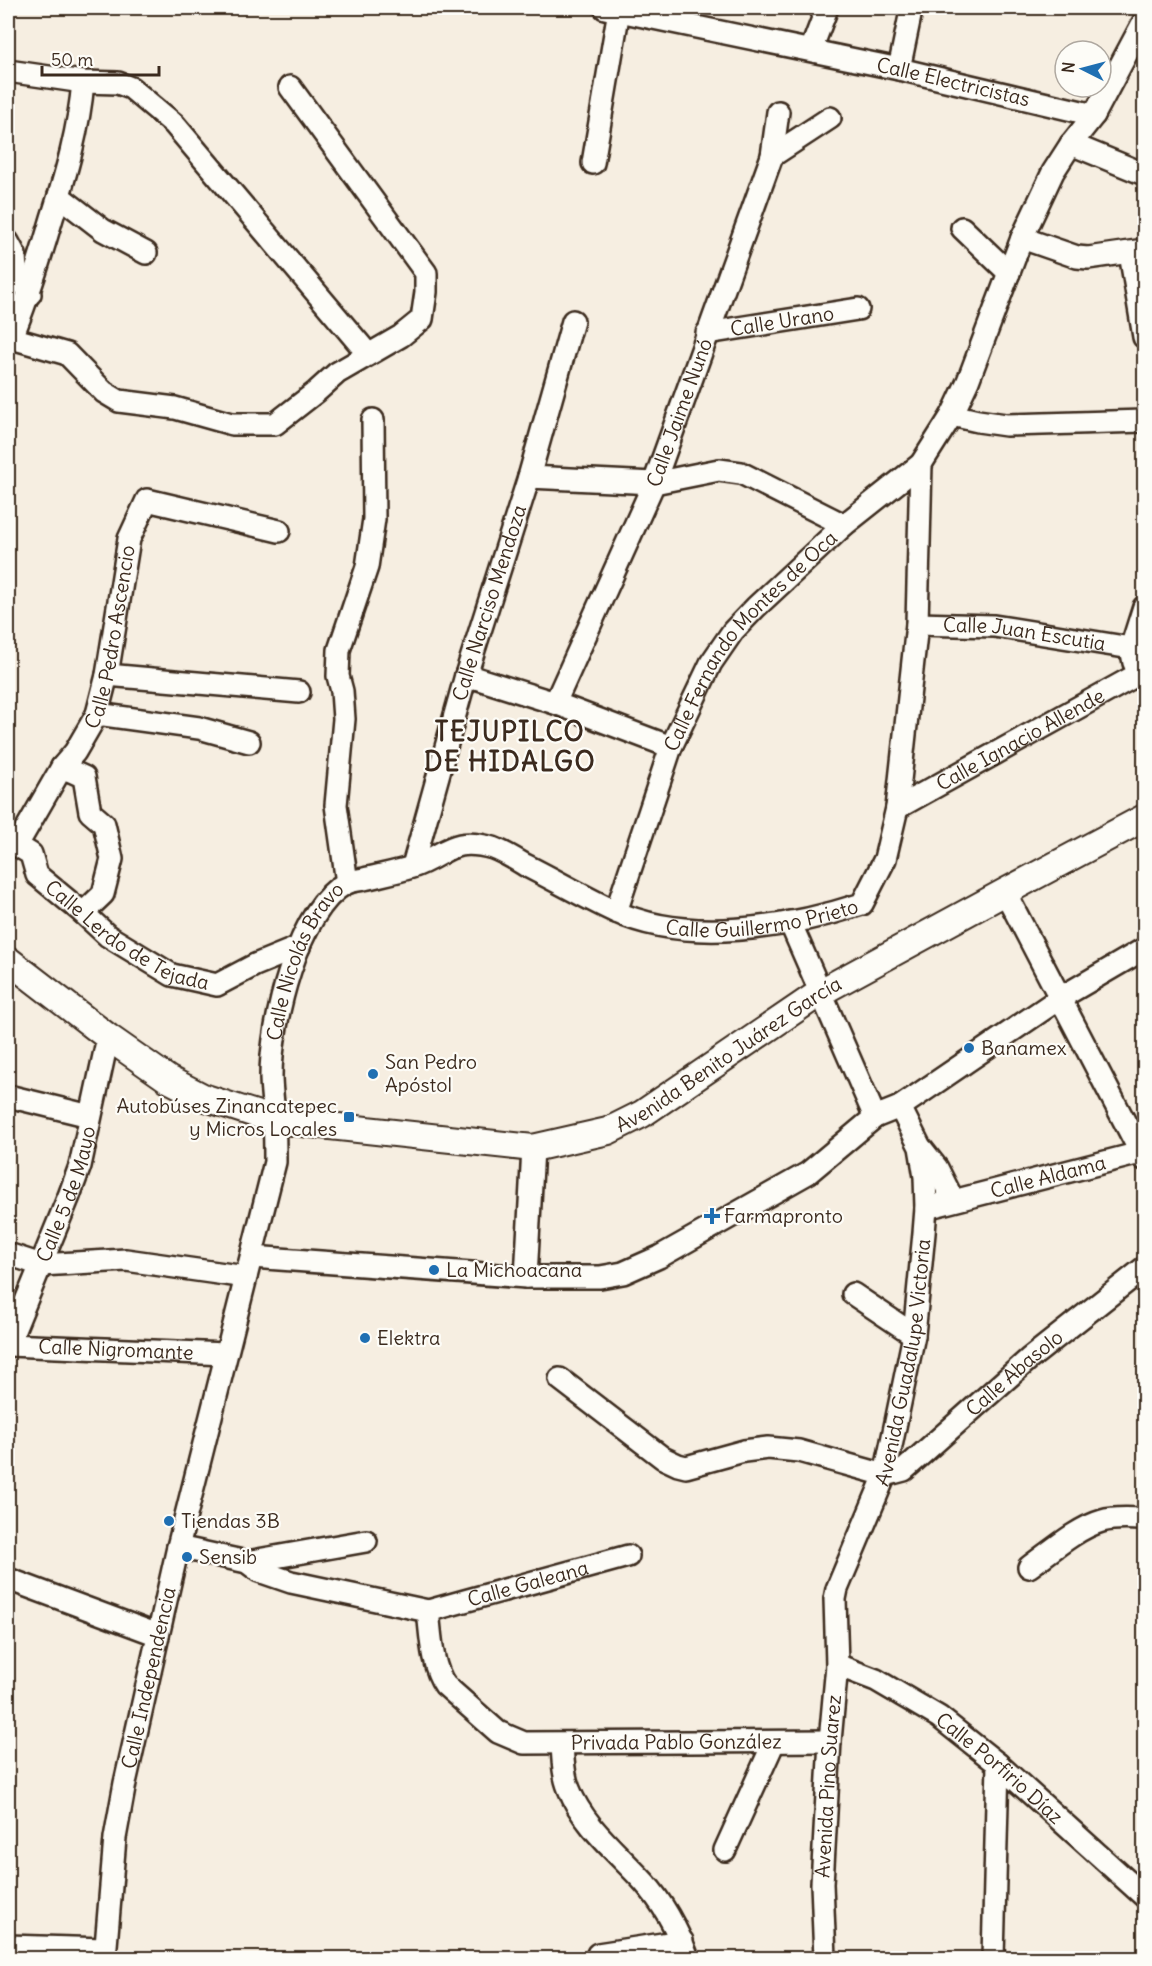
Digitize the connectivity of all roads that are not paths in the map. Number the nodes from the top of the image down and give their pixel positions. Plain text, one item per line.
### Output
1 (827, 8) edge
2 (612, 9) edge
3 (910, 16) dead end
4 (1144, 21) edge
5 (811, 50) junction
6 (899, 69) junction
7 (8, 70) edge
8 (82, 82) junction
9 (290, 87) dead end
10 (778, 112) dead end
11 (1094, 115) junction
12 (830, 118) dead end
13 (1071, 144) junction
14 (772, 156) junction
15 (593, 163) dead end
16 (1144, 174) edge
17 (59, 196) junction
18 (962, 228) dead end
19 (1022, 238) junction
20 (8, 242) edge
21 (1137, 251) edge
22 (146, 253) dead end
23 (1009, 273) junction
24 (30, 294) junction
25 (858, 309) dead end
26 (573, 321) dead end
27 (707, 333) junction
28 (10, 337) edge
29 (1144, 337) edge
30 (368, 354) junction
31 (952, 415) junction
32 (373, 420) dead end
33 (1144, 421) edge
34 (921, 464) junction
35 (529, 477) junction
36 (654, 483) junction
37 (844, 525) junction
38 (279, 531) dead end
39 (1144, 607) edge
40 (917, 624) junction
41 (1131, 648) junction
42 (1141, 673) edge
43 (108, 675) junction
44 (466, 675) junction
45 (299, 692) dead end
46 (555, 703) junction
47 (97, 714) junction
48 (249, 742) dead end
49 (671, 747) junction
50 (62, 767) junction
51 (897, 807) junction
52 (1144, 818) edge
53 (12, 843) edge
54 (413, 866) junction
55 (347, 883) junction
56 (1005, 892) junction
57 (616, 912) junction
58 (83, 913) junction
59 (790, 922) junction
60 (299, 947) junction
61 (1144, 949) edge
62 (8, 960) edge
63 (821, 992) junction
64 (1060, 998) junction
65 (108, 1037) junction
66 (8, 1096) edge
67 (900, 1107) junction
68 (90, 1116) junction
69 (875, 1117) junction
70 (274, 1120) junction
71 (920, 1147) junction
72 (533, 1148) junction
73 (1144, 1154) edge
74 (953, 1200) junction
75 (926, 1208) junction
76 (8, 1254) edge
77 (252, 1257) junction
78 (41, 1265) junction
79 (1144, 1268) edge
80 (246, 1277) junction
81 (526, 1277) junction
82 (853, 1294) dead end
83 (914, 1335) junction
84 (8, 1345) edge
85 (226, 1354) junction
86 (560, 1379) dead end
87 (885, 1475) junction
88 (1144, 1519) edge
89 (366, 1541) dead end
90 (178, 1547) junction
91 (628, 1556) dead end
92 (247, 1562) junction
93 (1029, 1567) dead end
94 (8, 1579) edge
95 (428, 1611) junction
96 (835, 1614) joint
97 (158, 1635) junction
98 (837, 1665) junction
99 (830, 1741) junction
100 (774, 1742) junction
101 (562, 1744) junction
102 (998, 1764) junction
103 (725, 1851) dead end
104 (1144, 1896) edge
105 (8, 1946) edge
106 (685, 1950) edge
107 (105, 1954) edge
108 (598, 1954) dead end
109 (825, 1959) edge
110 (993, 1959) edge

1 - 5 street
2 - 5 street, Calle Electricistas
2 - 15 street
3 - 6 street
4 - 11 street, Calle Fernando Montes de Oca
5 - 6 street, Calle Electricistas
6 - 11 street, Calle Electricistas
7 - 8 street
8 - 17 street
8 - 30 street
9 - 30 street
10 - 14 street, Calle Jaime Nunó
11 - 13 street, Calle Fernando Montes de Oca
12 - 14 street
13 - 16 street
13 - 19 street, Calle Fernando Montes de Oca
14 - 27 street, Calle Jaime Nunó
17 - 22 street
17 - 24 street
18 - 23 street
19 - 21 street
19 - 23 street, Calle Fernando Montes de Oca
20 - 24 street
21 - 29 street
23 - 31 street, Calle Fernando Montes de Oca
24 - 28 street
25 - 27 street, Calle Urano
26 - 35 street, Calle Narciso Mendoza
27 - 36 street, Calle Jaime Nunó
28 - 30 street
31 - 33 street
31 - 34 street, Calle Fernando Montes de Oca
32 - 55 street, Calle Nicolás Bravo
34 - 37 street, Calle Fernando Montes de Oca
34 - 40 street, Calle Guillermo Prieto
35 - 36 street
35 - 44 street, Calle Narciso Mendoza
36 - 37 street
36 - 46 street, Calle Jaime Nunó
37 - 49 street, Calle Fernando Montes de Oca
38 - 43 street, Calle Pedro Ascencio
39 - 41 street
40 - 41 street, Calle Juan Escutia
40 - 51 street, Calle Guillermo Prieto
41 - 42 street
42 - 51 street, Calle Ignacio Allende
43 - 45 street
43 - 47 street, Calle Pedro Ascencio
44 - 46 street
44 - 54 street, Calle Narciso Mendoza
46 - 49 street
47 - 48 street
47 - 50 street, Calle Pedro Ascencio
49 - 57 street, Calle Fernando Montes de Oca
50 - 53 street, Calle Pedro Ascencio
50 - 58 street
51 - 59 street, Calle Guillermo Prieto
52 - 56 main road, Avenida Benito Juárez García
53 - 58 street, Calle Lerdo de Tejada
54 - 55 street, Calle Guillermo Prieto
54 - 57 street, Calle Guillermo Prieto
55 - 60 street, Calle Nicolás Bravo
56 - 63 main road, Avenida Benito Juárez García
56 - 64 street
57 - 59 street, Calle Guillermo Prieto
58 - 60 street, Calle Lerdo de Tejada
59 - 63 street
60 - 70 street, Calle Nicolás Bravo
61 - 64 street
62 - 65 main road, Avenida Benito Juárez García
63 - 69 street
63 - 72 main road, Avenida Benito Juárez García
64 - 67 street
64 - 73 street
65 - 68 street, Calle 5 de Mayo
65 - 70 main road, Avenida Benito Juárez García
66 - 68 street
67 - 69 street
67 - 71 street, Avenida Guadalupe Victoria
68 - 78 street, Calle 5 de Mayo
69 - 81 street
70 - 72 main road, Avenida Benito Juárez García
70 - 77 street, Calle Independencia
71 - 74 street
71 - 75 street, Avenida Guadalupe Victoria
72 - 81 street
73 - 74 street, Calle Aldama
74 - 75 street, Calle Aldama
75 - 83 street, Avenida Guadalupe Victoria
76 - 78 street
77 - 80 street, Calle Independencia
77 - 81 street
78 - 80 street
78 - 84 street, Calle 5 de Mayo
79 - 87 street, Calle Abasolo
80 - 85 street, Calle Independencia
82 - 83 street
83 - 87 street, Avenida Guadalupe Victoria
84 - 85 street, Calle Nigromante
85 - 90 street, Calle Independencia
86 - 87 street
87 - 96 street, Avenida Guadalupe Victoria
88 - 93 street
89 - 92 street
90 - 92 street
90 - 97 street, Calle Independencia
91 - 95 street, Calle Galeana
92 - 95 street
94 - 97 street
95 - 101 street, Privada Pablo González
96 - 98 street, Avenida Pino Suarez
97 - 107 street, Calle Independencia
98 - 99 street, Avenida Pino Suarez
98 - 102 street, Calle Porfirio Díaz
99 - 100 street, Privada Pablo González
99 - 109 street, Avenida Pino Suarez
100 - 101 street, Privada Pablo González
100 - 103 street
101 - 106 street
102 - 104 street, Calle Porfirio Díaz
102 - 110 street
105 - 107 street
106 - 108 street

